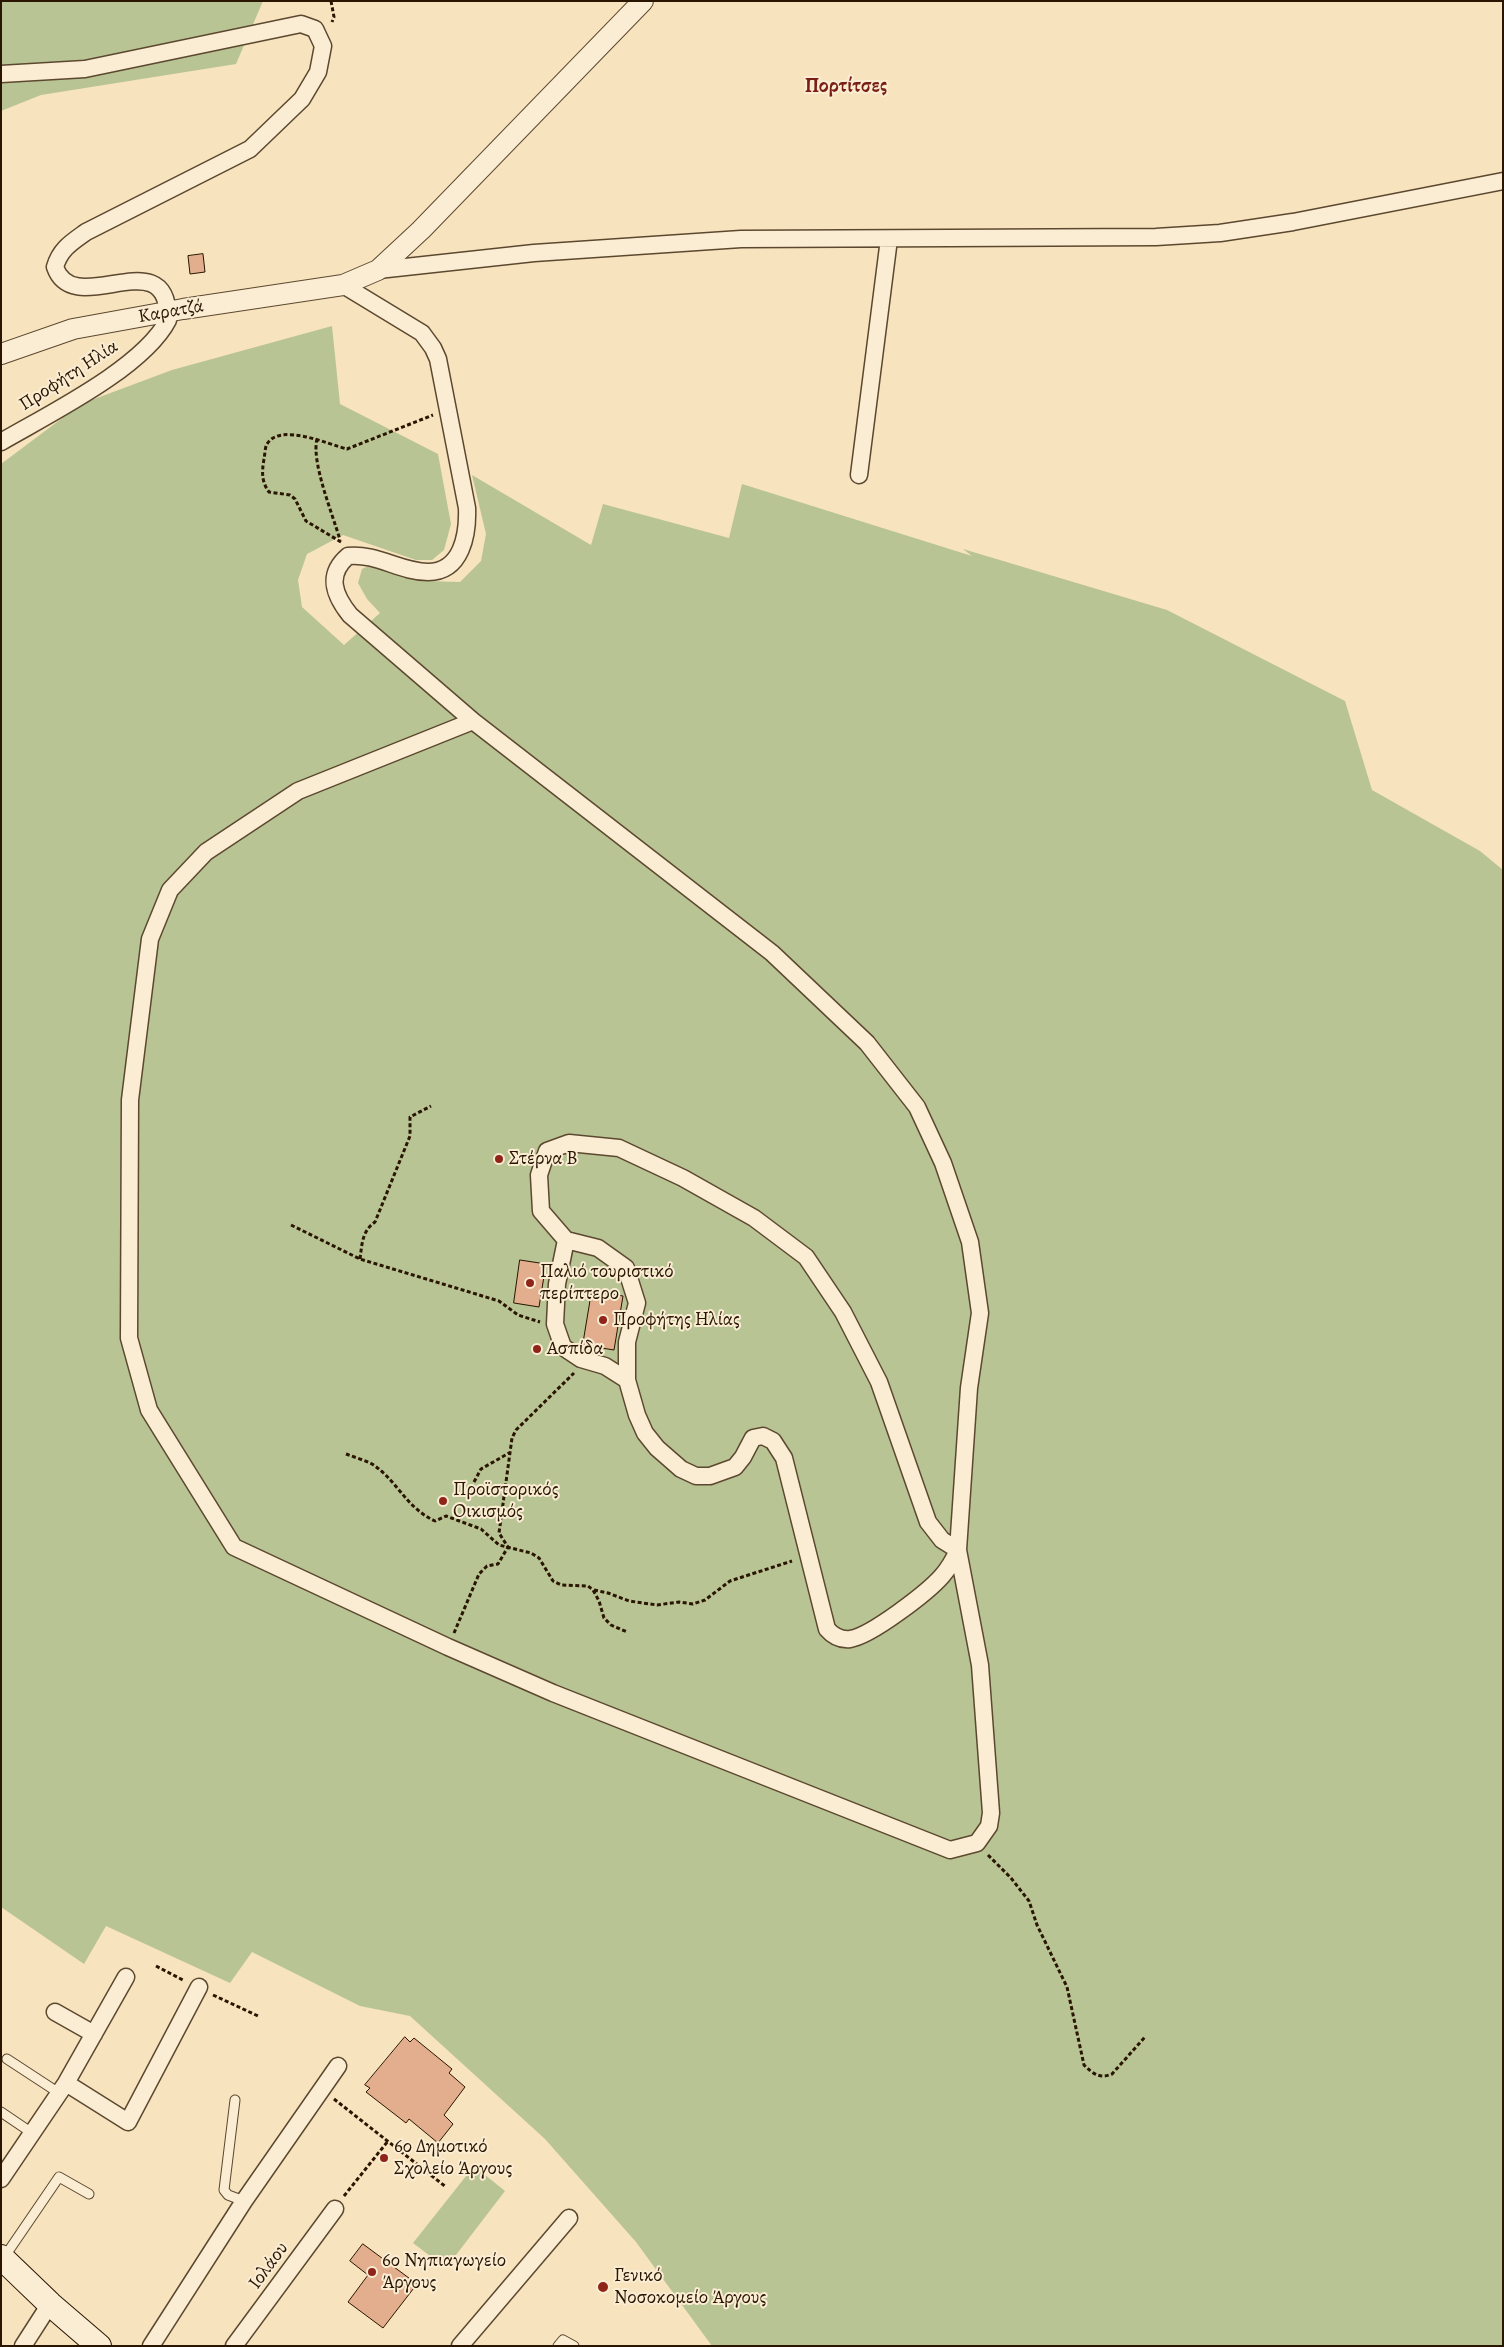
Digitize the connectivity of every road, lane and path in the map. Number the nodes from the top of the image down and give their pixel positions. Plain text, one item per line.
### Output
1 (643, 1) edge
2 (1, 74) edge
3 (1503, 181) edge
4 (889, 239) junction
5 (378, 270) junction
6 (343, 285) junction
7 (168, 312) junction
8 (1, 354) edge
9 (447, 407) junction
10 (317, 439) junction
11 (1, 442) edge
12 (858, 475) dead end
13 (341, 541) junction
14 (348, 556) junction
15 (474, 721) junction
16 (431, 1106) dead end
17 (291, 1225) dead end
18 (566, 1240) junction
19 (360, 1259) junction
20 (555, 1324) junction
21 (581, 1359) junction
22 (626, 1380) junction
23 (510, 1453) junction
24 (346, 1454) dead end
25 (474, 1482) dead end
26 (508, 1547) junction
27 (958, 1550) junction
28 (808, 1555) junction
29 (593, 1590) junction
30 (627, 1632) dead end
31 (448, 1647) junction
32 (977, 1844) junction
33 (156, 1966) dead end
34 (126, 1977) dead end
35 (200, 1987) junction
36 (55, 2012) dead end
37 (258, 2016) dead end
38 (94, 2034) junction
39 (1145, 2037) dead end
40 (7, 2059) dead end
41 (338, 2066) dead end
42 (63, 2088) junction
43 (321, 2090) junction
44 (235, 2100) dead end
45 (1, 2112) edge
46 (32, 2133) junction
47 (388, 2140) junction
48 (1, 2179) edge
49 (446, 2187) dead end
50 (346, 2193) dead end
51 (89, 2194) dead end
52 (244, 2202) junction
53 (335, 2209) dead end
54 (569, 2218) dead end
55 (2, 2258) edge
56 (50, 2304) junction
57 (97, 2345) edge
58 (23, 2346) edge
59 (151, 2346) edge
60 (234, 2346) edge
61 (460, 2346) edge
62 (558, 2346) edge
63 (574, 2346) edge

1 - 5 street, Καρατζά
2 - 7 street
3 - 4 street
4 - 5 street
4 - 12 street
5 - 6 street, Καρατζά
6 - 7 street, Καρατζά
6 - 9 street
7 - 8 street, Καρατζά
7 - 11 street, Προφήτη Ηλία
9 - 10 path
9 - 14 street
10 - 13 path
10 - 13 path
13 - 14 path
14 - 15 street
15 - 27 street
15 - 31 street
16 - 19 path
17 - 19 path
18 - 20 street
18 - 22 street
18 - 27 street
19 - 20 path
20 - 21 street
21 - 22 street
21 - 23 path
22 - 28 street
23 - 25 path
23 - 26 path
24 - 26 path
26 - 29 path
26 - 31 path
27 - 28 street
27 - 32 street
28 - 29 path
29 - 30 path
31 - 32 street
32 - 39 path
33 - 35 path
34 - 38 street
35 - 37 path
35 - 42 street
36 - 38 street
38 - 42 street
40 - 42 lane
41 - 43 street
42 - 46 street
43 - 47 path
43 - 52 street
44 - 52 lane
45 - 46 lane
46 - 48 street
47 - 49 path
47 - 50 path
51 - 55 lane
52 - 59 street
53 - 60 street, Ιολάου
54 - 61 street
55 - 56 main road
56 - 57 main road
56 - 58 street
62 - 63 lane

